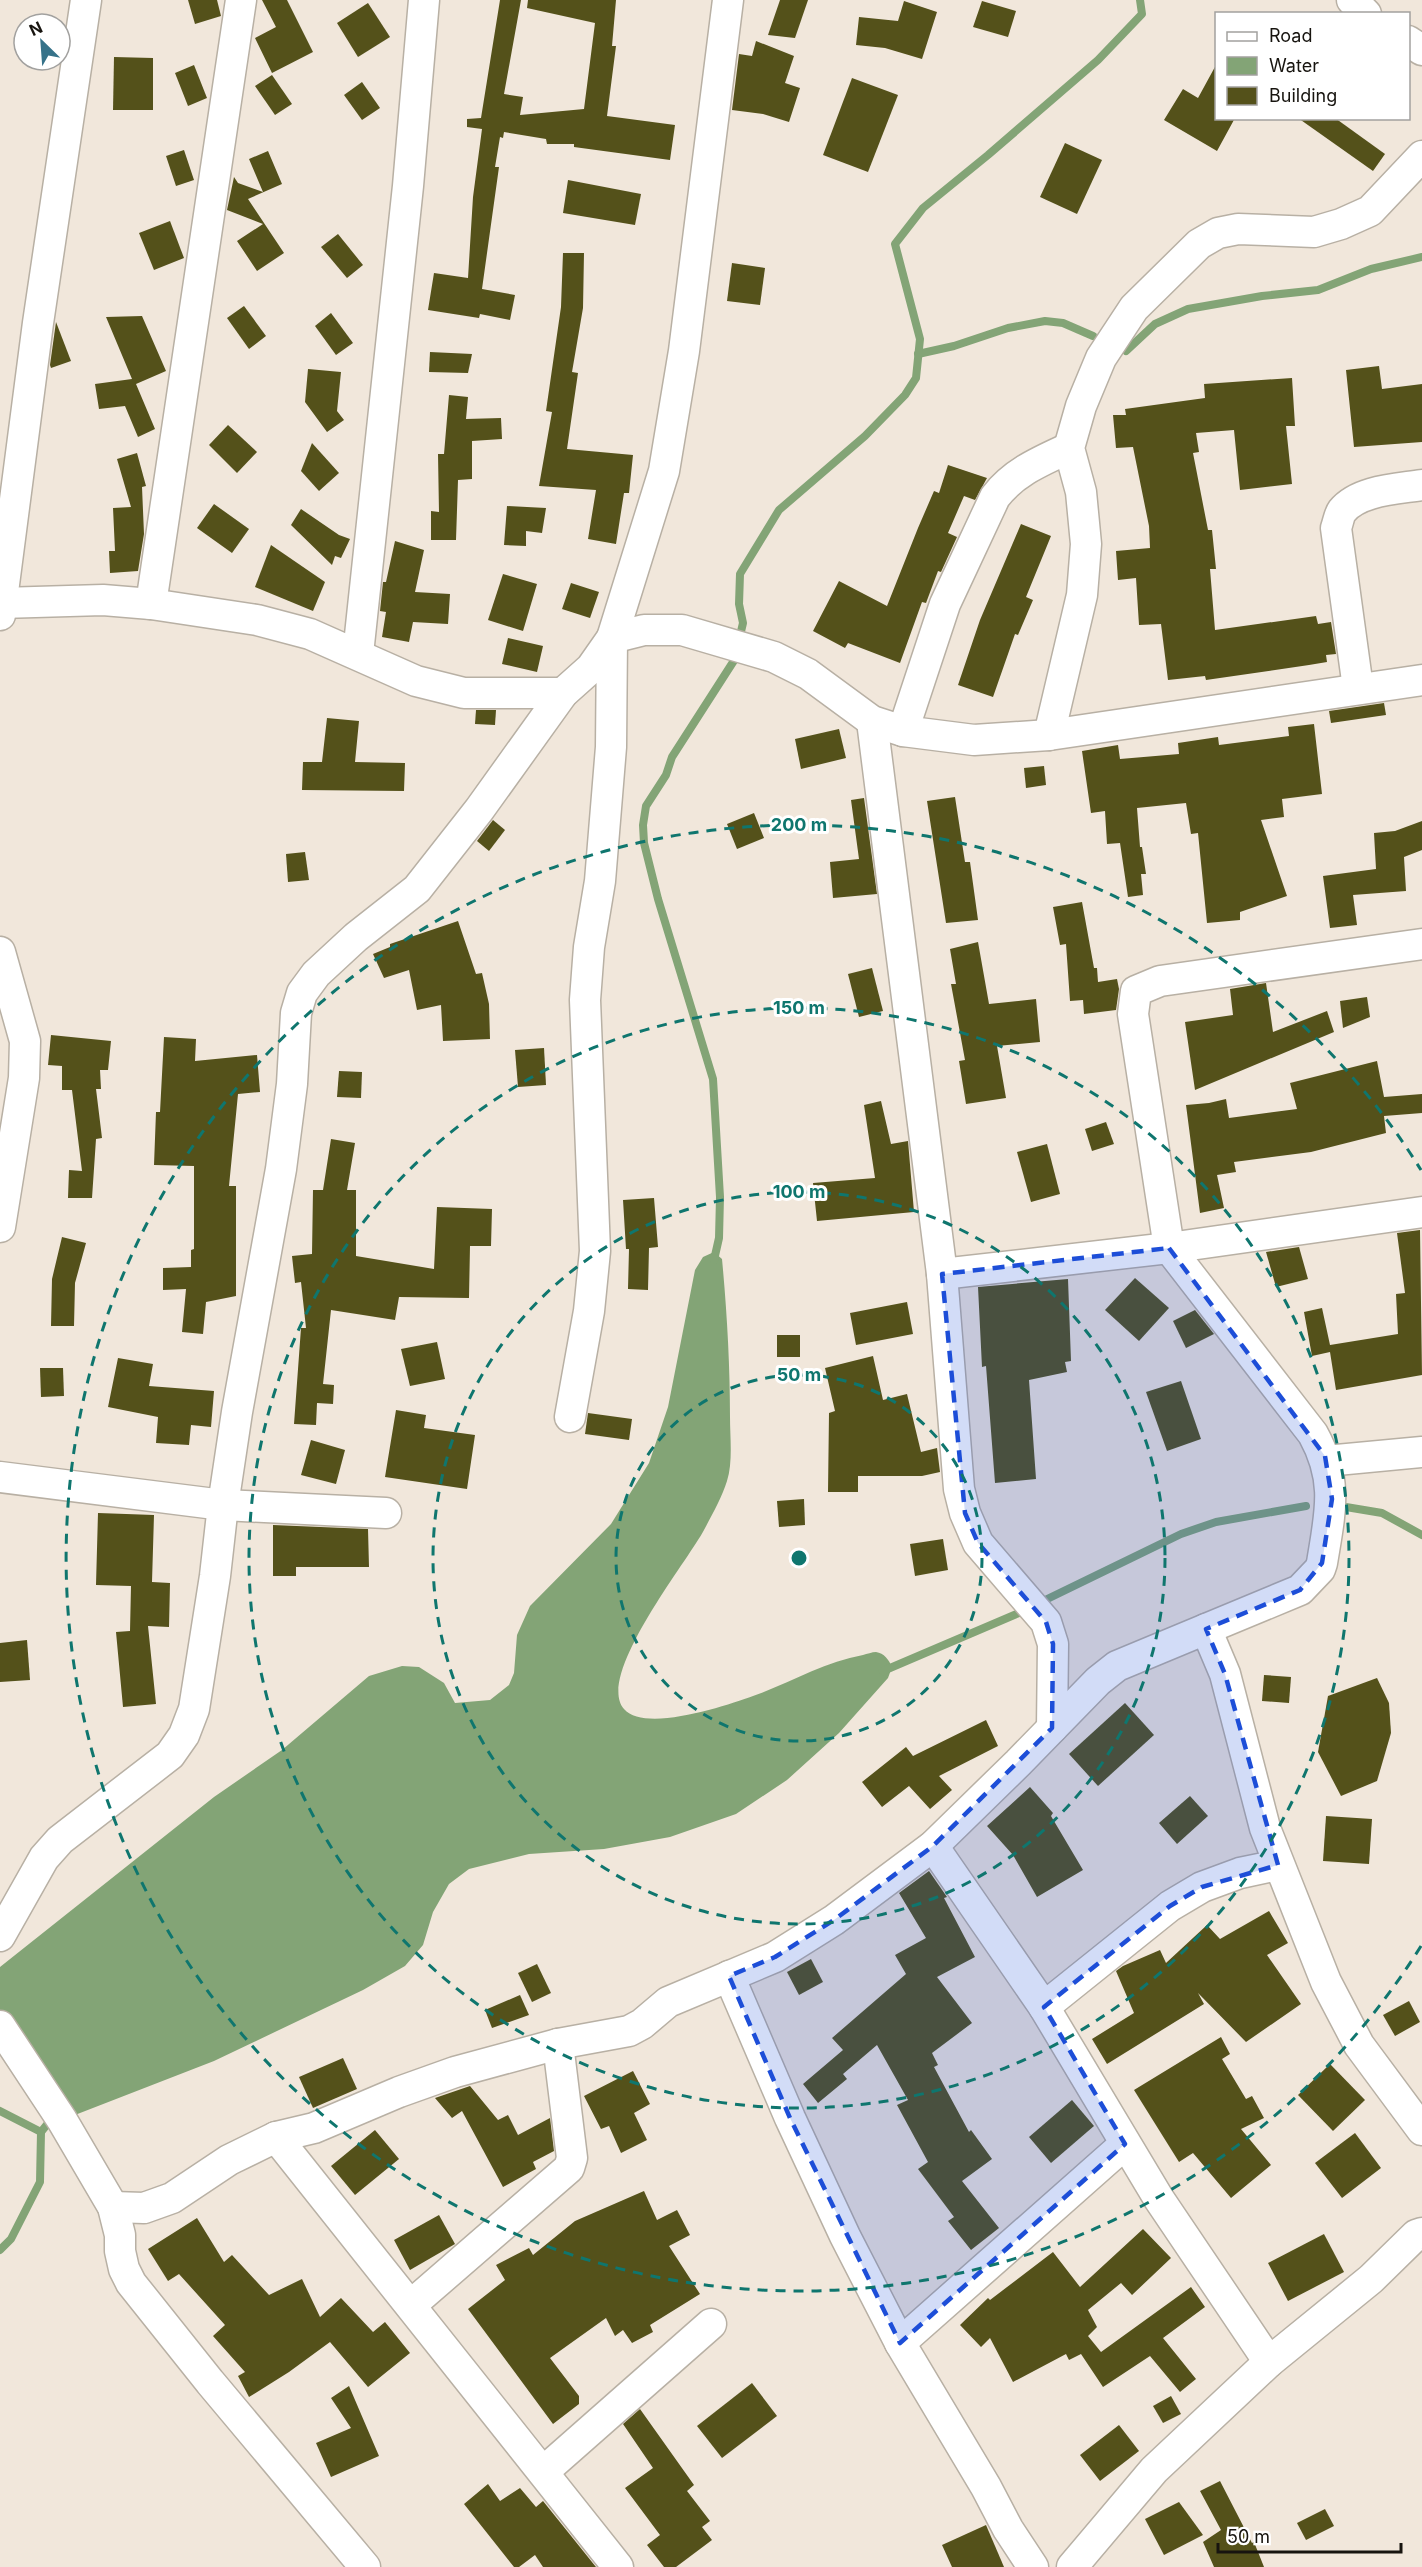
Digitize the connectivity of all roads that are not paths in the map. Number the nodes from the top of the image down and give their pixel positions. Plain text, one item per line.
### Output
1 (86, 0) edge
2 (241, 0) edge
3 (424, 0) edge
4 (729, 0) edge
5 (1352, 0) edge
6 (1364, 12) edge
7 (1422, 156) edge
8 (1069, 448) junction
9 (1422, 485) edge
10 (151, 604) junction
11 (1, 609) edge
12 (612, 638) junction
13 (358, 654) junction
14 (1422, 680) edge
15 (1358, 688) junction
16 (563, 693) junction
17 (872, 721) junction
18 (903, 731) junction
19 (1050, 735) junction
20 (1422, 944) edge
21 (0, 952) edge
22 (1422, 1212) edge
23 (0, 1227) edge
24 (1169, 1248) junction
25 (942, 1274) junction
26 (570, 1417) dead end
27 (1422, 1452) edge
28 (1326, 1461) junction
29 (0, 1477) edge
30 (223, 1505) junction
31 (386, 1513) dead end
32 (1206, 1629) junction
33 (1052, 1728) junction
34 (933, 1846) junction
35 (1278, 1865) junction
36 (0, 1936) edge
37 (729, 1976) junction
38 (1044, 2007) junction
39 (0, 2026) edge
40 (558, 2044) junction
41 (1422, 2130) edge
42 (276, 2137) junction
43 (1125, 2144) junction
44 (113, 2207) junction
45 (1422, 2233) edge
46 (411, 2306) junction
47 (711, 2324) dead end
48 (900, 2343) junction
49 (1269, 2362) junction
50 (543, 2472) junction
51 (365, 2567) edge
52 (618, 2567) edge
53 (1034, 2567) edge
54 (1072, 2567) edge

1 - 11 street
2 - 10 street
3 - 13 street
4 - 12 street
5 - 6 street
7 - 8 street
8 - 18 street
8 - 19 street
9 - 15 street
10 - 11 street
10 - 13 street
12 - 16 street
12 - 17 street
12 - 26 street
13 - 16 street
14 - 15 street
15 - 19 street
16 - 30 street
17 - 18 street
17 - 25 street
18 - 19 street
20 - 24 street
21 - 23 street
22 - 24 street
24 - 25 street
24 - 28 street
25 - 33 street
27 - 28 street
28 - 32 street
29 - 30 street
30 - 31 street
30 - 36 street
32 - 33 street
32 - 35 street
33 - 34 street
34 - 37 street
34 - 38 street
35 - 38 street
35 - 41 street
37 - 40 street
37 - 48 street
38 - 43 street
39 - 44 street
40 - 42 street
40 - 46 street
42 - 44 street
42 - 46 street
43 - 48 street
43 - 49 street
44 - 51 street
45 - 49 street
46 - 50 street
47 - 50 street
48 - 53 street
49 - 54 street
50 - 52 street

